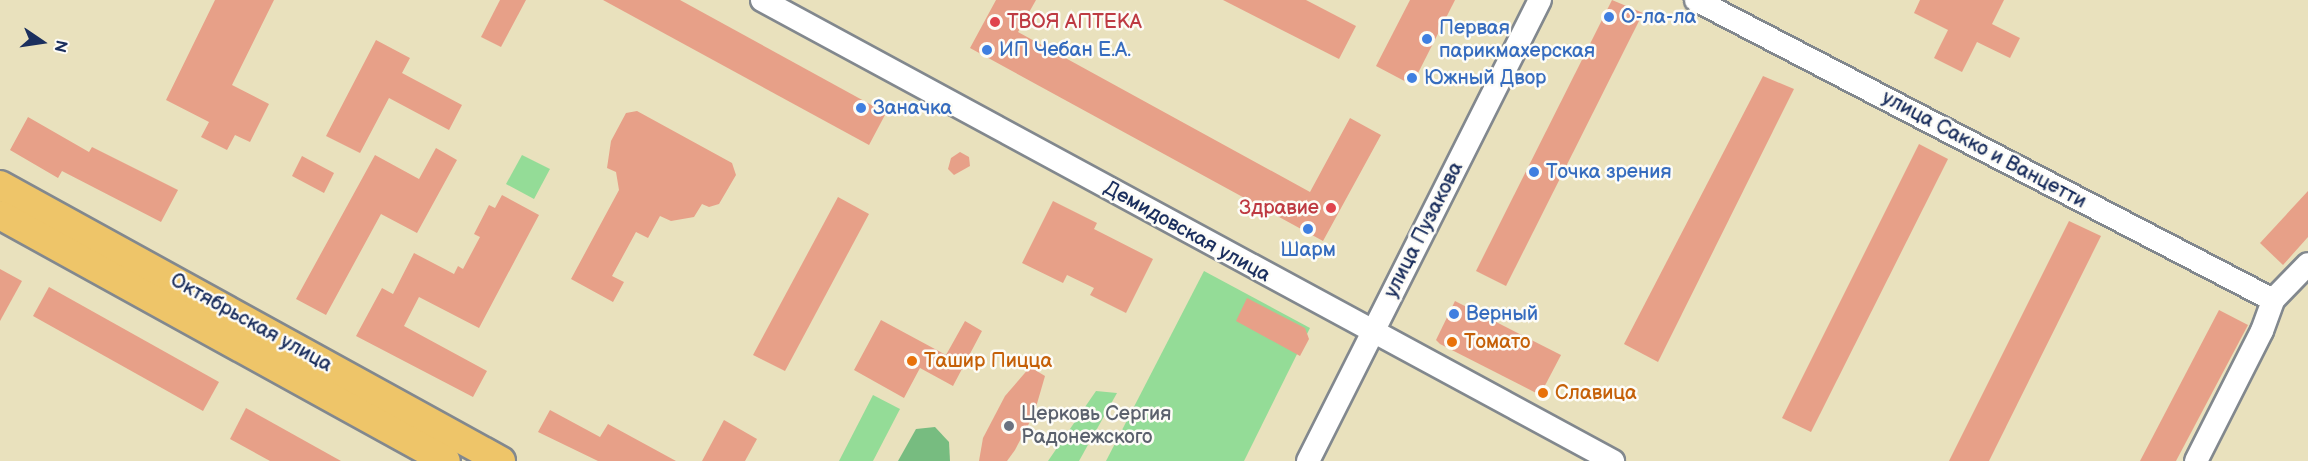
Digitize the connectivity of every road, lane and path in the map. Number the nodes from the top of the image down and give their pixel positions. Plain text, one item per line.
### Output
1 (762, 0) edge
2 (1540, 0) edge
3 (1696, 0) edge
4 (0, 185) edge
5 (0, 215) edge
6 (2308, 264) edge
7 (2273, 300) junction
8 (1372, 333) junction
9 (446, 461) edge
10 (501, 461) edge
11 (1308, 461) edge
12 (1613, 461) edge
13 (2196, 461) edge

1 - 8 street, Демидовская улица
2 - 8 street, улица Пузакова
3 - 7 street, улица Сакко и Ванцетти
4 - 10 main road, Октябрьская улица
5 - 9 main road, Октябрьская улица
6 - 7 street
7 - 13 street
8 - 11 street, улица Пузакова
8 - 12 street, Демидовская улица

